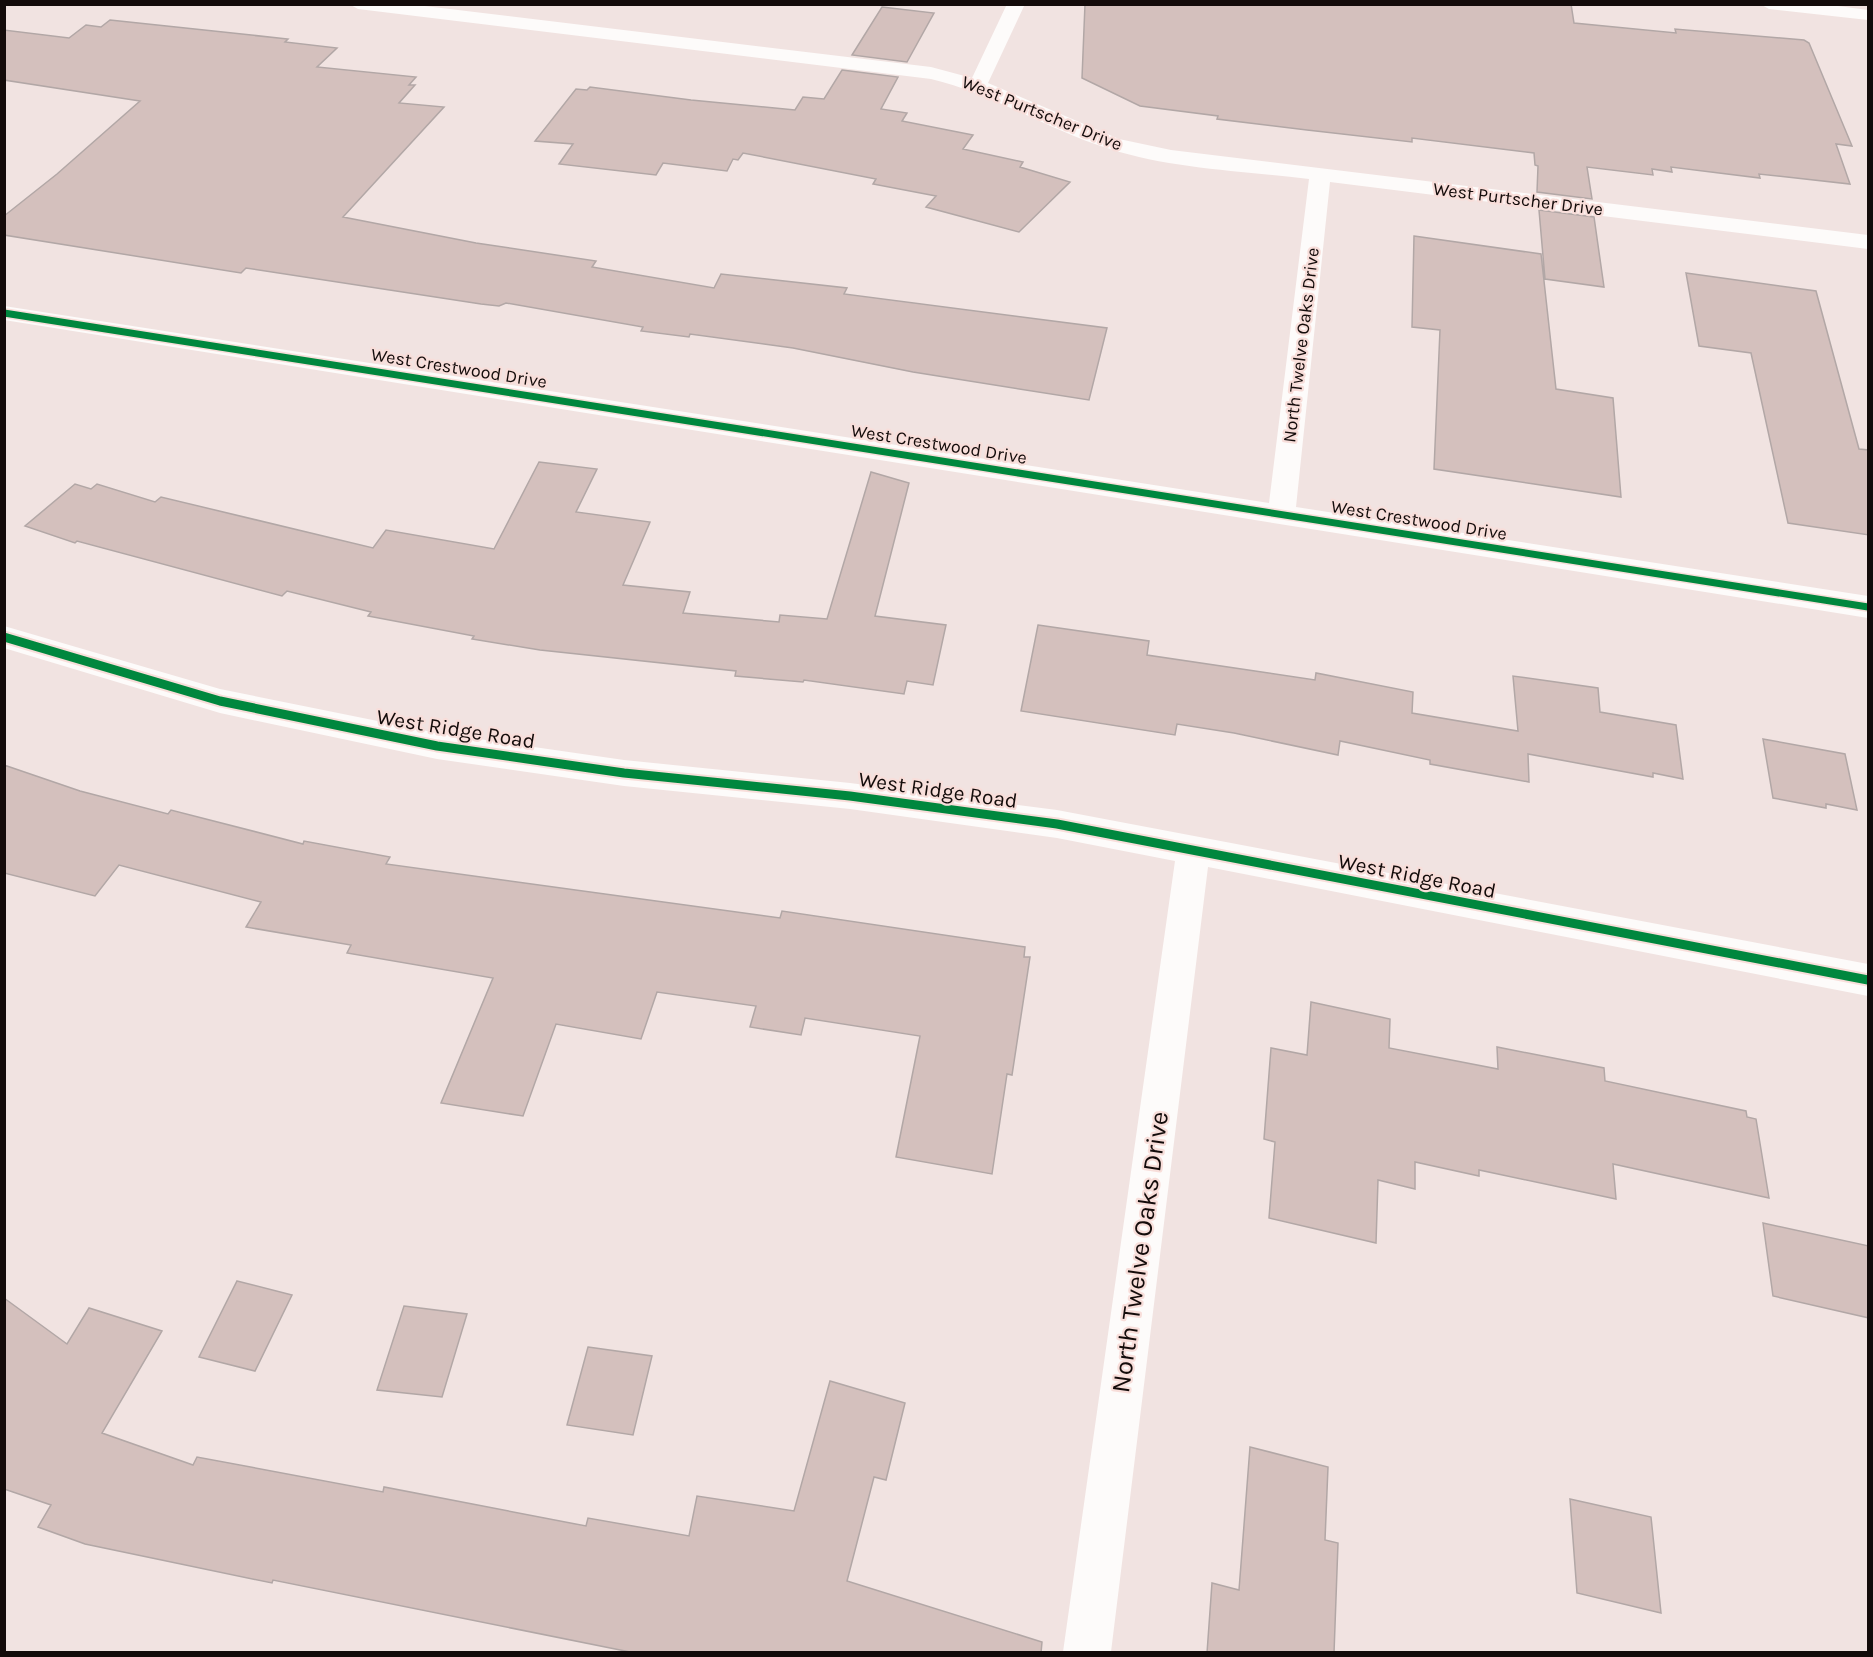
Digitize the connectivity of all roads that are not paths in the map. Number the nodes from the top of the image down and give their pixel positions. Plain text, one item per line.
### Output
1 (358, 4) edge
2 (1016, 4) edge
3 (1769, 4) edge
4 (1869, 15) edge
5 (978, 85) junction
6 (1320, 175) junction
7 (1869, 242) edge
8 (4, 313) edge
9 (1281, 515) junction
10 (1869, 607) edge
11 (4, 637) edge
12 (1193, 851) junction
13 (1869, 980) edge
14 (1087, 1653) edge

1 - 5 street, West Purtscher Drive
2 - 5 street
3 - 4 street
5 - 6 street, West Purtscher Drive
6 - 7 street, West Purtscher Drive
6 - 9 street, North Twelve Oaks Drive
8 - 9 street, West Crestwood Drive
9 - 10 street, West Crestwood Drive
11 - 12 street, West Ridge Road
12 - 13 street, West Ridge Road
12 - 14 street, North Twelve Oaks Drive

